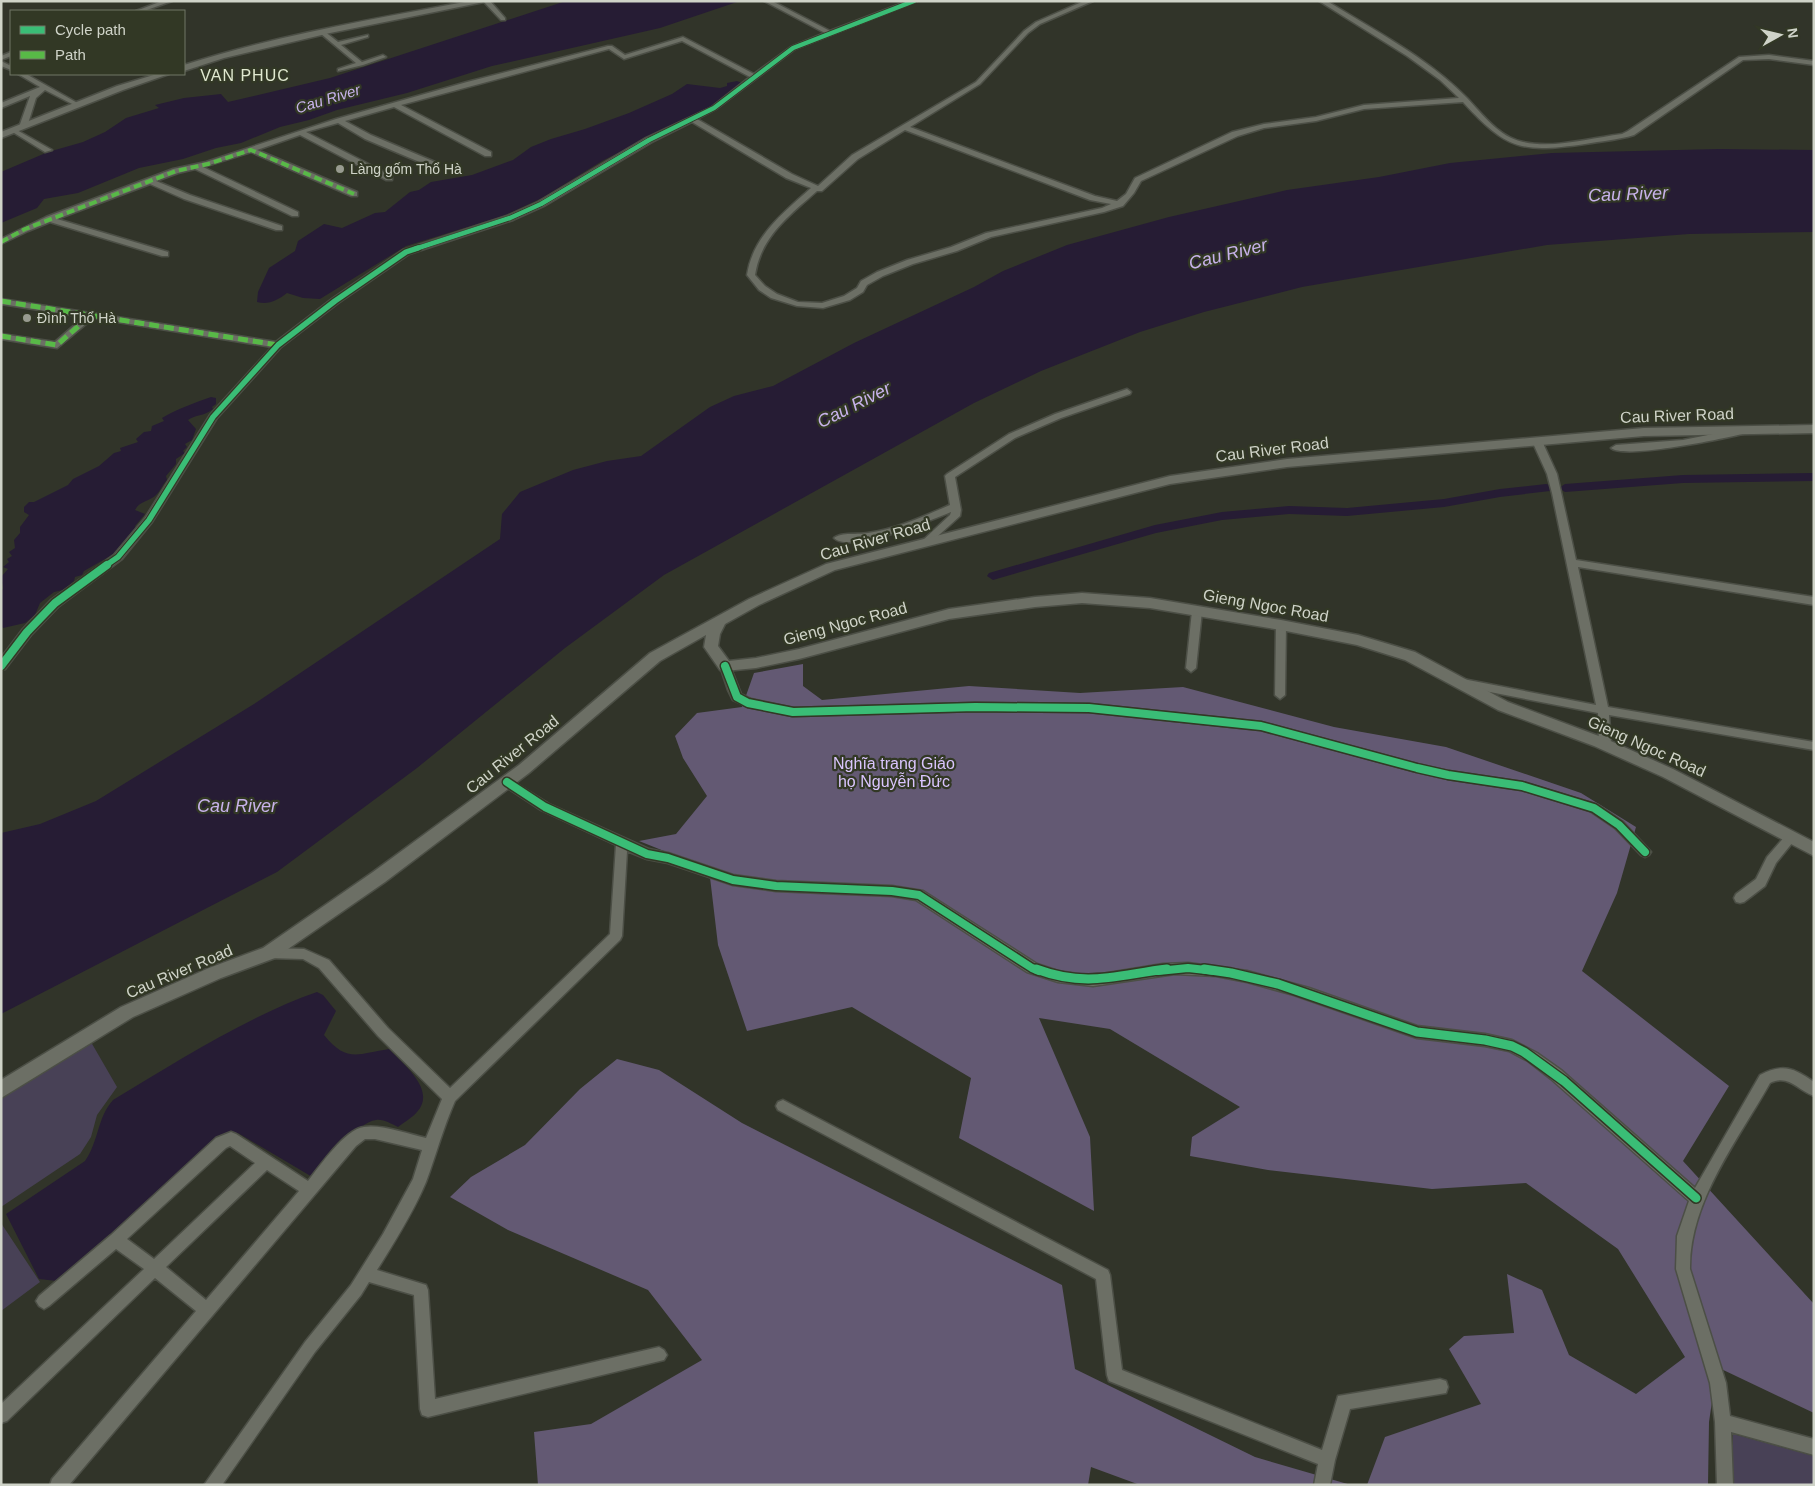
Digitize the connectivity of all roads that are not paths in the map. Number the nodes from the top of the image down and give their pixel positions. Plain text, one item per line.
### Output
1 (169, 1) edge
2 (485, 1) edge
3 (767, 1) edge
4 (914, 1) edge
5 (1090, 1) edge
6 (1322, 1) edge
7 (142, 10) edge
8 (503, 19) dead end
9 (322, 32) junction
10 (832, 34) junction
11 (366, 36) dead end
12 (336, 44) junction
13 (383, 57) dead end
14 (1814, 63) edge
15 (361, 64) junction
16 (185, 68) edge
17 (340, 70) dead end
18 (23, 75) edge
19 (161, 75) edge
20 (754, 77) junction
21 (45, 87) junction
22 (1464, 100) junction
23 (78, 104) junction
24 (396, 105) junction
25 (1, 106) edge
26 (692, 119) junction
27 (338, 120) junction
28 (25, 122) junction
29 (905, 127) junction
30 (13, 130) junction
31 (300, 132) junction
32 (1, 135) edge
33 (48, 150) dead end
34 (251, 150) junction
35 (488, 154) dead end
36 (432, 164) dead end
37 (198, 167) junction
38 (389, 178) dead end
39 (150, 181) junction
40 (815, 188) junction
41 (354, 194) dead end
42 (1120, 204) junction
43 (295, 214) dead end
44 (49, 219) junction
45 (279, 228) dead end
46 (1, 242) edge
47 (165, 254) dead end
48 (1, 301) edge
49 (91, 315) junction
50 (1, 336) edge
51 (278, 345) junction
52 (1127, 392) dead end
53 (1814, 429) edge
54 (1750, 430) junction
55 (1537, 441) junction
56 (1616, 448) dead end
57 (955, 507) junction
58 (839, 538) dead end
59 (926, 542) junction
60 (1572, 563) junction
61 (1814, 601) edge
62 (1197, 611) junction
63 (720, 620) junction
64 (1281, 624) junction
65 (1, 666) edge
66 (725, 666) junction
67 (1191, 668) dead end
68 (1459, 682) junction
69 (1280, 695) dead end
70 (1602, 710) junction
71 (1605, 744) junction
72 (1814, 746) edge
73 (507, 782) junction
74 (1791, 837) junction
75 (622, 843) junction
76 (1814, 850) edge
77 (1645, 852) dead end
78 (1740, 898) dead end
79 (269, 953) junction
80 (1, 1090) edge
81 (1814, 1090) edge
82 (450, 1097) junction
83 (783, 1106) dead end
84 (430, 1145) junction
85 (266, 1162) junction
86 (310, 1190) junction
87 (1696, 1198) junction
88 (116, 1240) junction
89 (155, 1268) junction
90 (366, 1274) junction
91 (44, 1302) dead end
92 (208, 1310) junction
93 (659, 1356) dead end
94 (1440, 1387) dead end
95 (1, 1415) edge
96 (1723, 1422) junction
97 (1814, 1447) edge
98 (1327, 1460) junction
99 (58, 1485) edge
100 (212, 1485) edge
101 (1322, 1485) edge
102 (1725, 1485) edge

1 - 7 street
2 - 8 street
2 - 9 main road
3 - 10 street
4 - 10 street
5 - 29 street
6 - 22 street
9 - 12 street
9 - 16 main road
10 - 20 street
11 - 12 street
12 - 15 street
13 - 15 street
14 - 22 street
15 - 17 street
18 - 21 street
19 - 23 main road
20 - 24 street
20 - 26 street
21 - 23 street
21 - 25 street
21 - 28 street
22 - 42 street
23 - 28 main road
24 - 27 street
24 - 35 street
26 - 40 street
26 - 51 street
27 - 31 street
27 - 36 street
28 - 30 main road
29 - 40 street
29 - 42 street
30 - 32 main road
30 - 33 street
31 - 34 street
31 - 38 street
34 - 37 street
34 - 41 street
37 - 39 street
37 - 43 street
39 - 44 street
39 - 45 street
40 - 42 street
44 - 46 street
44 - 47 street
48 - 49 street
49 - 50 street
49 - 51 street
51 - 65 street
52 - 57 street
53 - 54 main road, Cau River Road
54 - 55 main road, Cau River Road
54 - 56 street
55 - 59 main road, Cau River Road
55 - 60 street
57 - 58 street
57 - 59 street
59 - 63 main road, Cau River Road
60 - 61 street
60 - 70 street
62 - 64 main road, Gieng Ngoc Road
62 - 66 main road, Gieng Ngoc Road
62 - 67 street
63 - 66 main road
63 - 73 main road, Cau River Road
64 - 68 main road, Gieng Ngoc Road
64 - 69 street
66 - 77 street
68 - 70 street
68 - 71 main road, Gieng Ngoc Road
70 - 71 street
70 - 72 street
71 - 74 main road, Gieng Ngoc Road
73 - 75 street
73 - 79 main road, Cau River Road
74 - 76 main road, Gieng Ngoc Road
74 - 78 street
75 - 82 street
75 - 87 street
79 - 80 main road, Cau River Road
79 - 82 street
81 - 87 street
82 - 84 street
83 - 98 street
84 - 86 street
84 - 90 street
85 - 86 street
85 - 88 street
85 - 89 street
86 - 92 street
87 - 96 street
88 - 89 street
88 - 91 street
89 - 92 street
89 - 95 street
90 - 93 street
90 - 100 street
92 - 99 street
94 - 98 street
96 - 97 street
96 - 102 street
98 - 101 street

